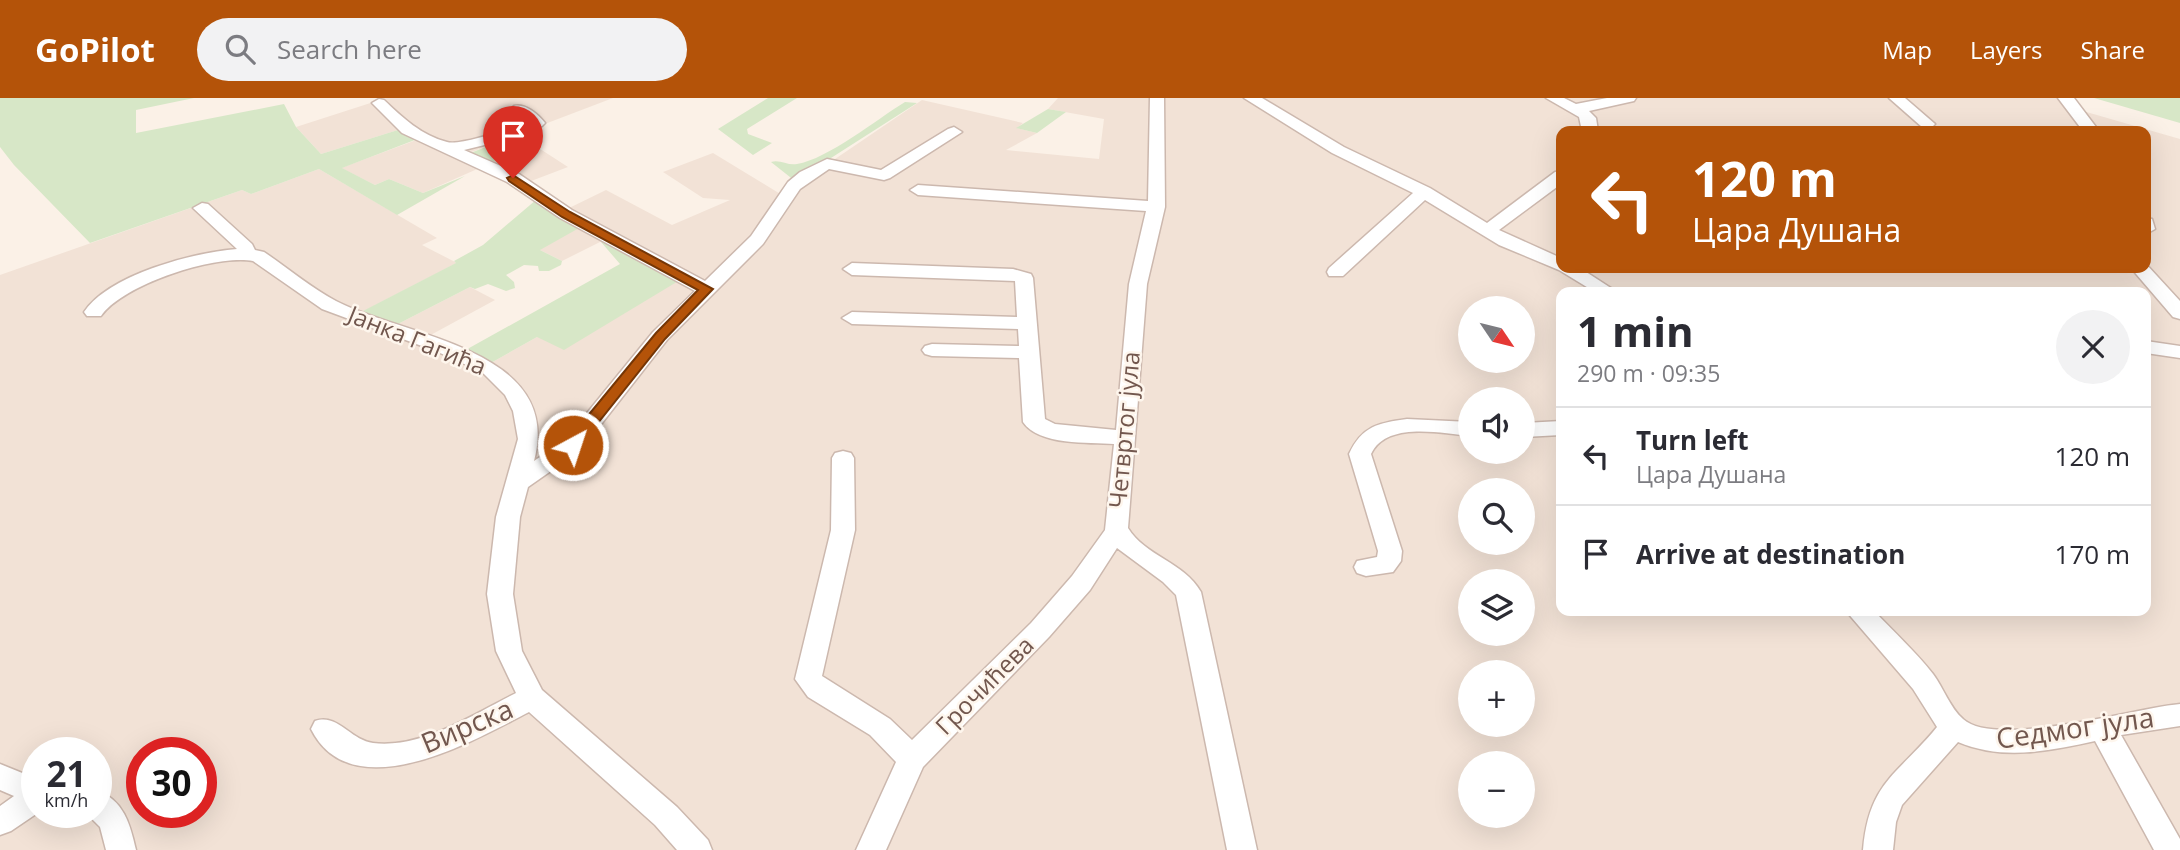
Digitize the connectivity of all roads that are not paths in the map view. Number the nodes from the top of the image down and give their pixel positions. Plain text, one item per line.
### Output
1 (1157, 98) edge
2 (1251, 98) edge
3 (1553, 98) edge
4 (1629, 98) edge
5 (1896, 98) edge
6 (2065, 98) edge
7 (379, 103) dead end
8 (519, 109) dead end
9 (1575, 109) junction
10 (1927, 124) dead end
11 (1589, 126) edge
12 (2088, 126) edge
13 (954, 132) dead end
14 (451, 148) junction
15 (1556, 180) edge
16 (918, 190) dead end
17 (1424, 192) junction
18 (1156, 207) junction
19 (202, 208) dead end
20 (1488, 230) junction
21 (246, 253) junction
22 (1556, 263) edge
23 (852, 270) dead end
24 (1336, 272) dead end
25 (1576, 273) edge
26 (2144, 273) edge
27 (1599, 287) edge
28 (706, 289) junction
29 (94, 312) dead end
30 (2180, 313) edge
31 (852, 318) dead end
32 (1027, 323) junction
33 (2151, 348) edge
34 (932, 350) dead end
35 (1029, 352) junction
36 (2180, 352) edge
37 (1556, 428) edge
38 (1458, 429) edge
39 (1535, 429) edge
40 (1126, 438) junction
41 (843, 458) dead end
42 (519, 482) junction
43 (1117, 533) junction
44 (1366, 567) dead end
45 (1864, 616) edge
46 (532, 698) junction
47 (2180, 715) edge
48 (1953, 728) junction
49 (325, 729) dead end
50 (2103, 729) junction
51 (912, 759) junction
52 (0, 776) edge
53 (21, 787) edge
54 (21, 807) edge
55 (112, 819) edge
56 (0, 822) edge
57 (121, 850) edge
58 (697, 850) edge
59 (871, 850) edge
60 (1242, 850) edge
61 (1878, 850) edge
62 (2171, 850) edge

1 - 18 street, Четвртог јула
2 - 17 street
3 - 9 street
4 - 9 street
5 - 10 street
6 - 12 street
7 - 14 street
8 - 14 street
9 - 11 street
13 - 28 street
14 - 28 street
15 - 20 street
16 - 18 street
17 - 20 street
17 - 24 street
18 - 40 street, Четвртог јула
19 - 21 street
20 - 22 street
21 - 29 street
21 - 42 street, Јанка Гагића
23 - 32 street
25 - 27 street
26 - 30 street
28 - 42 street
31 - 32 street
32 - 35 street
33 - 36 street
34 - 35 street
35 - 40 street
37 - 39 street
38 - 44 street
40 - 43 street, Четвртог јула
41 - 51 street
42 - 46 street, Јанка Гагића
43 - 51 street, Грочићева
43 - 60 street, Четвртог јула
45 - 48 street
46 - 49 street, Вирска
46 - 58 street, Јанка Гагића
47 - 50 street, Седмог јула
48 - 50 street, Седмог јула
48 - 61 street
50 - 62 street
51 - 59 street, Грочићева
52 - 53 street
54 - 56 street
55 - 57 street

